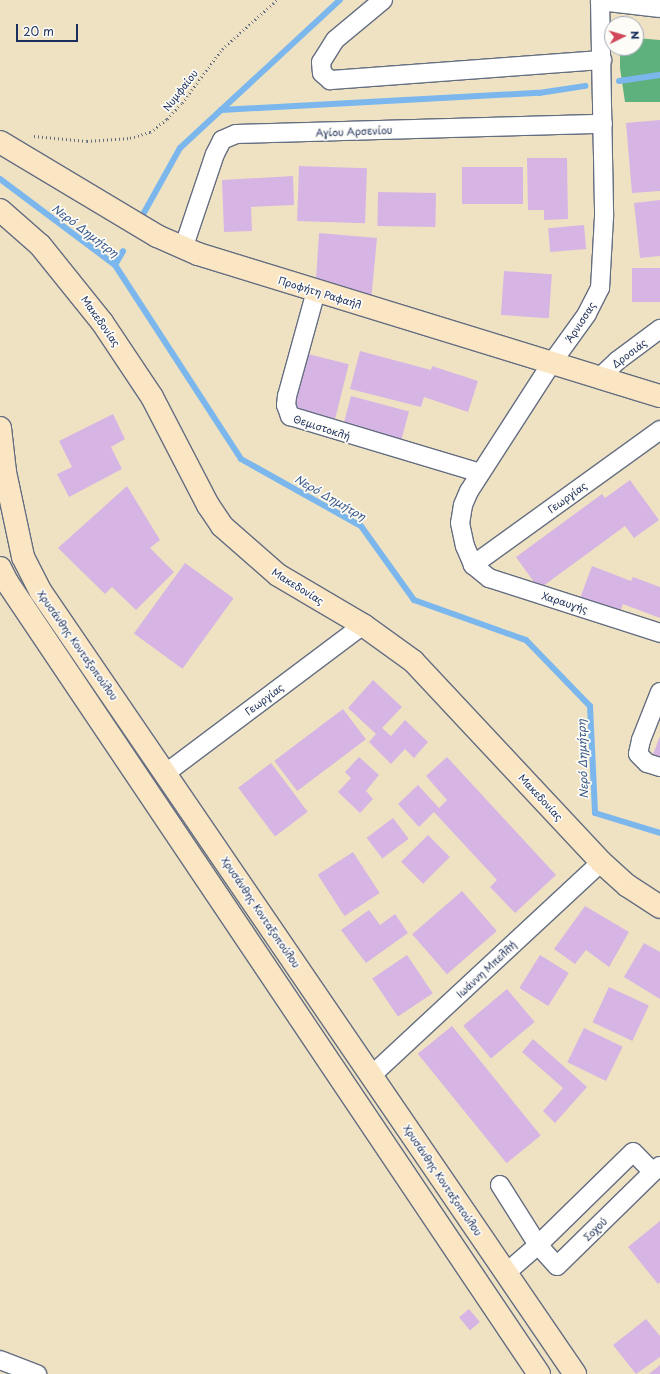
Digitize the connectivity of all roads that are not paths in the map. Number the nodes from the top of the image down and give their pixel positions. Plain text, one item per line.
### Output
1 (383, 0) edge
2 (600, 1) edge
3 (660, 8) edge
4 (602, 60) junction
5 (603, 124) junction
6 (0, 142) edge
7 (0, 210) edge
8 (183, 249) junction
9 (316, 291) junction
10 (660, 329) edge
11 (551, 364) junction
12 (599, 378) junction
13 (660, 396) edge
14 (0, 428) edge
15 (660, 430) edge
16 (480, 473) junction
17 (473, 565) junction
18 (0, 568) edge
19 (363, 625) junction
20 (660, 633) edge
21 (660, 692) edge
22 (660, 767) edge
23 (166, 773) junction
24 (601, 862) junction
25 (660, 907) edge
26 (372, 1075) junction
27 (657, 1169) edge
28 (500, 1185) dead end
29 (538, 1245) junction
30 (506, 1273) junction
31 (0, 1360) edge
32 (37, 1374) edge
33 (539, 1374) edge
34 (574, 1374) edge

1 - 4 street
2 - 3 street
2 - 4 street, Άρνισσας
4 - 5 street, Άρνισσας
5 - 8 street, Αγίου Αρσενίου
5 - 11 street, Άρνισσας
6 - 8 street, Προφήτη Ραφαήλ
7 - 19 street, Μακεδονίας
8 - 9 street, Προφήτη Ραφαήλ
9 - 11 street, Προφήτη Ραφαήλ
9 - 16 street, Θεμιστοκλή
10 - 12 street, Δροσιάς
11 - 12 street, Προφήτη Ραφαήλ
11 - 16 street, Άρνισσας
12 - 13 street, Προφήτη Ραφαήλ
14 - 23 street, Χρυσάνθης Κονταξοπούλου
15 - 17 street, Γεωργίας
16 - 17 street, Άρνισσας
17 - 20 street, Χαραυγής
18 - 33 street
19 - 23 street, Γεωργίας
19 - 24 street, Μακεδονίας
21 - 22 street
23 - 26 street, Χρυσάνθης Κονταξοπούλου
24 - 25 street, Μακεδονίας
24 - 26 street, Ιωάννη Μπελλή
26 - 30 street, Χρυσάνθης Κονταξοπούλου
27 - 29 street, Σοχού
27 - 29 street, Σοχού
28 - 29 street
29 - 30 street, Σοχού
30 - 34 street, Χρυσάνθης Κονταξοπούλου
31 - 32 street

